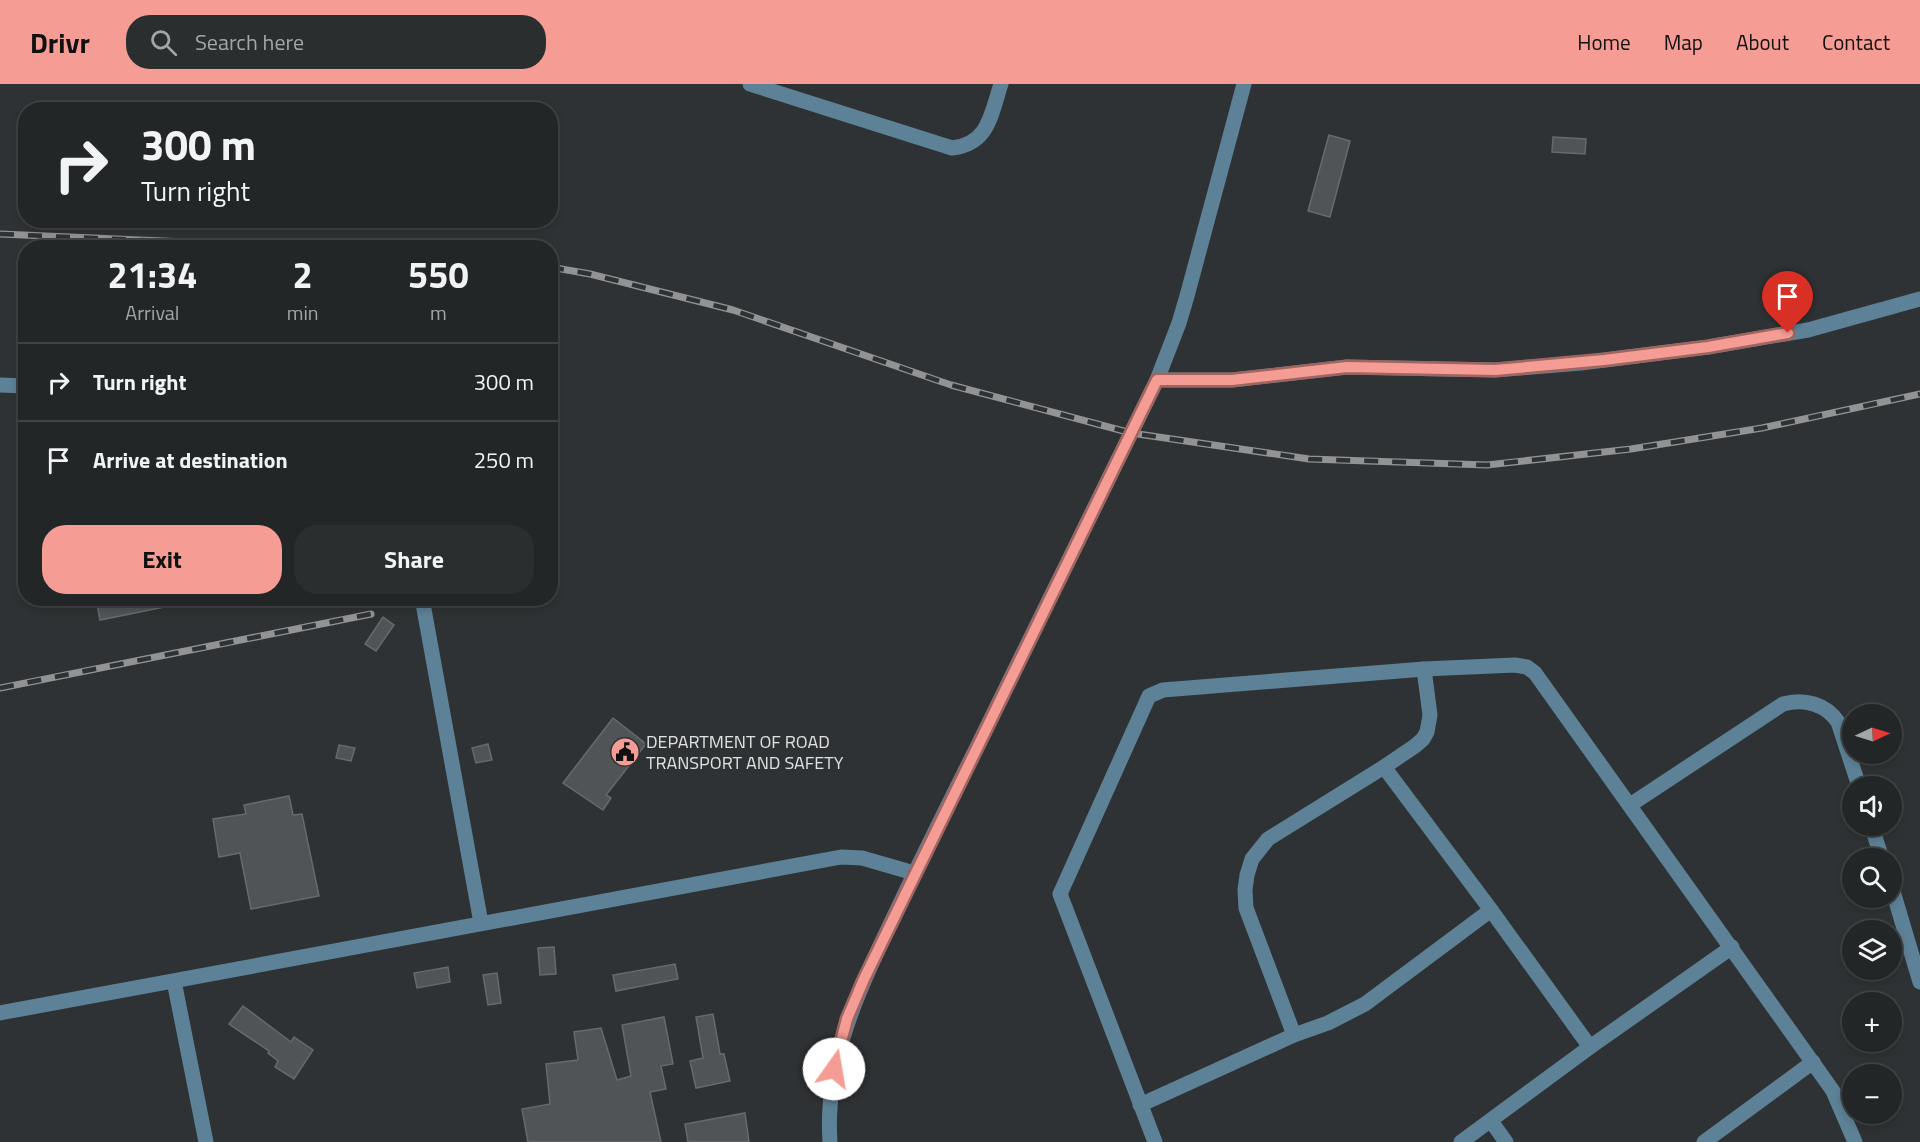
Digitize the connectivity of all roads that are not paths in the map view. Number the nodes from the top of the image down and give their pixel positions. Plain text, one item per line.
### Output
1 (750, 84) edge
2 (1001, 84) edge
3 (1244, 84) edge
4 (1920, 299) edge
5 (1157, 380) junction
6 (0, 385) edge
7 (18, 386) edge
8 (423, 606) edge
9 (1424, 669) junction
10 (1384, 767) junction
11 (1856, 776) edge
12 (1630, 805) junction
13 (914, 873) junction
14 (1898, 908) edge
15 (1491, 910) junction
16 (481, 923) junction
17 (1732, 947) junction
18 (174, 981) junction
19 (1920, 982) edge
20 (0, 1013) edge
21 (1294, 1035) junction
22 (1590, 1047) junction
23 (1813, 1062) junction
24 (1140, 1105) junction
25 (1491, 1121) junction
26 (1715, 1139) edge
27 (206, 1142) edge
28 (830, 1142) edge
29 (1155, 1142) edge
30 (1461, 1142) edge
31 (1506, 1142) edge
32 (1855, 1142) edge

1 - 2 street
3 - 5 street
4 - 5 street
5 - 13 street
6 - 7 street
8 - 16 street
9 - 10 street
9 - 12 street
9 - 24 street
10 - 15 street
10 - 21 street
11 - 12 street
12 - 17 street
13 - 16 street
13 - 28 street
14 - 19 street
15 - 21 street
15 - 22 street
16 - 18 street
17 - 22 street
17 - 23 street
18 - 20 street
18 - 27 street
21 - 24 street
22 - 25 street
23 - 26 street
23 - 32 street
24 - 29 street
25 - 30 street
25 - 31 street

